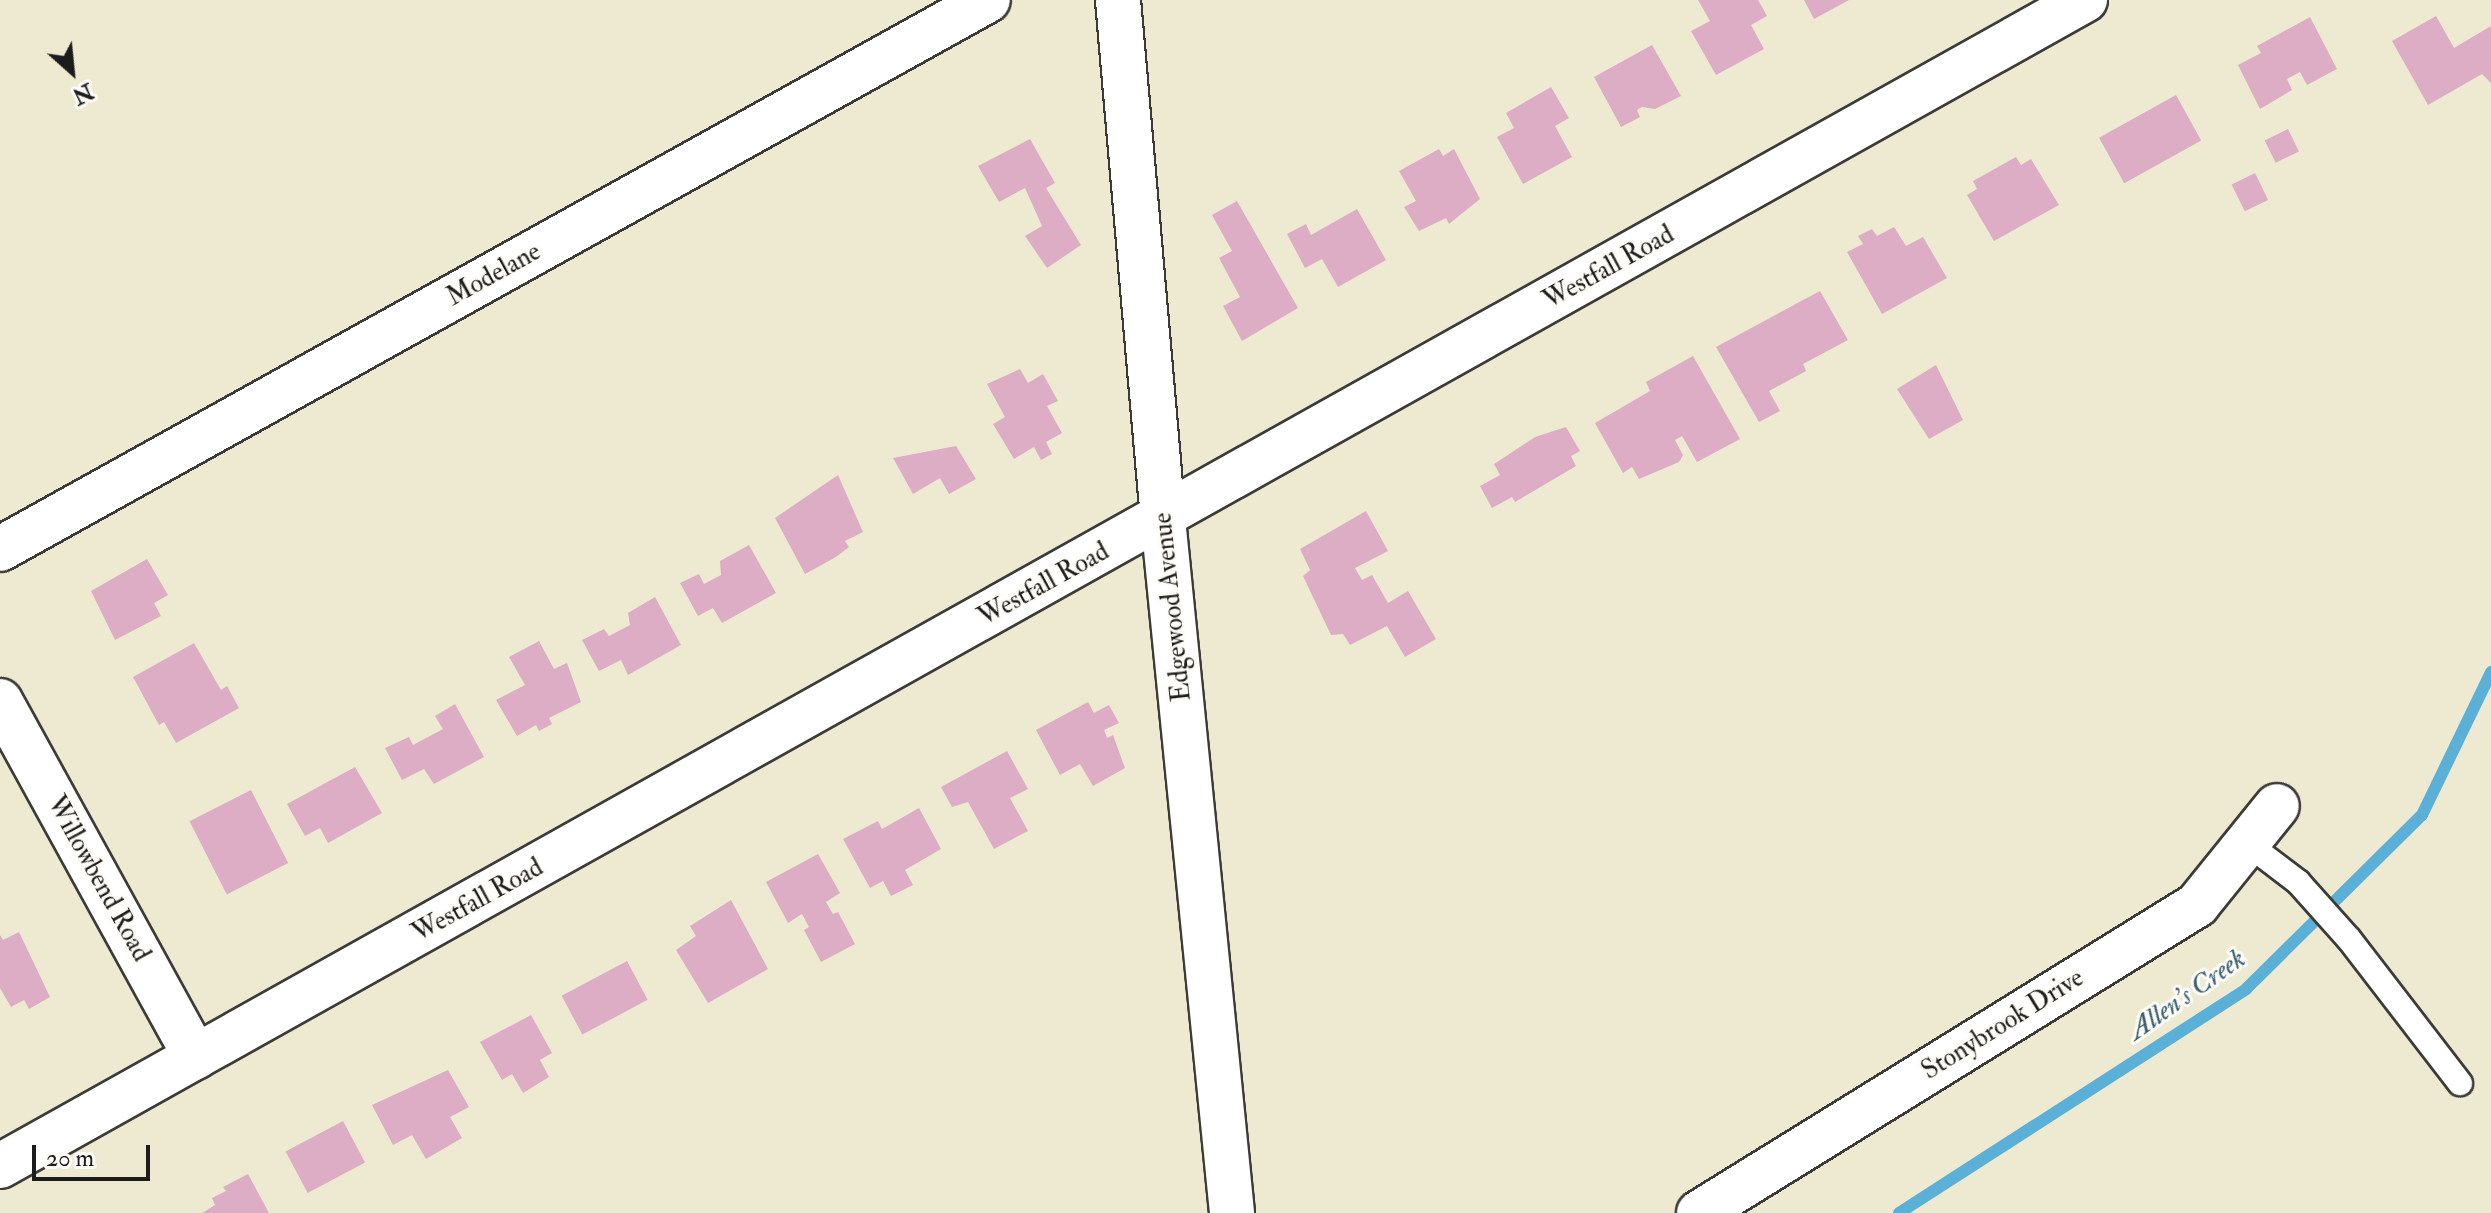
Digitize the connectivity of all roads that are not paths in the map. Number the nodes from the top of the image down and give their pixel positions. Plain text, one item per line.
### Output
1 (988, 0) edge
2 (1118, 0) edge
3 (2085, 0) edge
4 (1163, 519) junction
5 (0, 549) edge
6 (0, 701) edge
7 (2277, 806) dead end
8 (2248, 844) junction
9 (196, 1057) junction
10 (2460, 1083) dead end
11 (0, 1166) edge
12 (1232, 1213) edge
13 (1699, 1213) edge

1 - 5 street, Modelane
2 - 4 street, Edgewood Avenue
3 - 4 street, Westfall Road
4 - 9 street, Westfall Road
4 - 12 street, Edgewood Avenue
6 - 9 street, Willowbend Road
7 - 8 street, Stonybrook Drive
8 - 10 lane
8 - 13 street, Stonybrook Drive
9 - 11 street, Westfall Road

